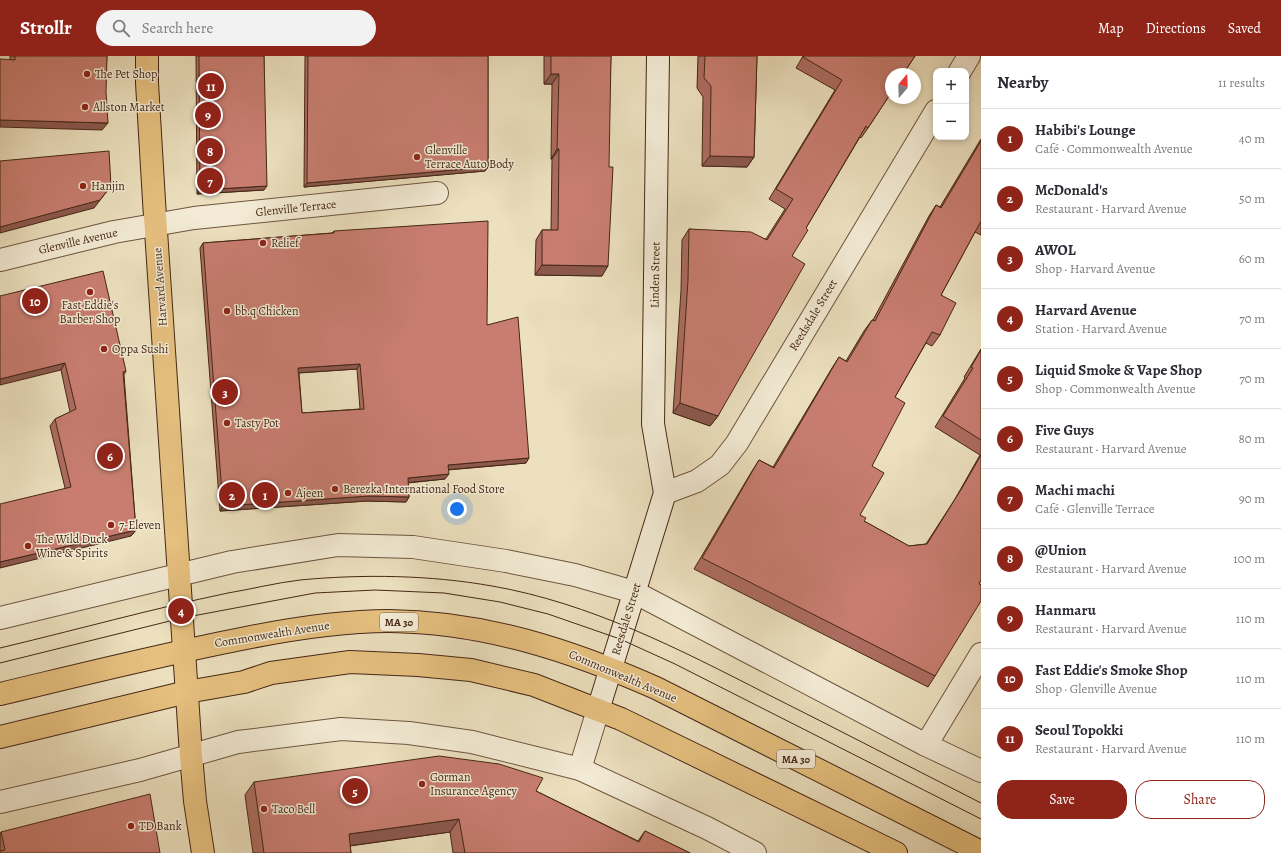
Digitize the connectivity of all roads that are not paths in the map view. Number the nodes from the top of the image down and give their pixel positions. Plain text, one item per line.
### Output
1 (148, 56) edge
2 (658, 56) edge
3 (969, 56) edge
4 (962, 68) edge
5 (933, 116) edge
6 (437, 194) dead end
7 (156, 224) junction
8 (0, 260) edge
9 (665, 493) junction
10 (179, 574) junction
11 (634, 592) junction
12 (0, 618) edge
13 (184, 650) junction
14 (981, 654) edge
15 (611, 668) junction
16 (187, 692) junction
17 (0, 694) edge
18 (598, 710) junction
19 (0, 737) edge
20 (926, 745) junction
21 (191, 754) junction
22 (580, 769) junction
23 (981, 771) edge
24 (0, 802) edge
25 (859, 845) edge
26 (981, 852) edge
27 (203, 853) edge
28 (755, 853) edge
29 (896, 853) edge

1 - 7 main road, Harvard Avenue
2 - 9 street, Linden Street
3 - 4 street
5 - 9 street, Reedsdale Street
6 - 7 street, Glenville Terrace
7 - 8 street, Glenville Avenue
7 - 10 main road, Harvard Avenue
9 - 11 street, Reesdale Street
10 - 11 street
10 - 12 street
10 - 13 main road, Harvard Avenue
11 - 15 street, Reesdale Street
11 - 20 street
13 - 15 main road, Commonwealth Avenue / MA 30
13 - 16 main road, Harvard Avenue
13 - 17 main road, Commonwealth Avenue / MA 30
14 - 20 street
15 - 18 street, Reesdale Street
15 - 26 main road, Commonwealth Avenue / MA 30
16 - 18 main road
16 - 19 main road
16 - 21 main road, Harvard Avenue
18 - 22 street, Reesdale Street
18 - 25 main road
20 - 23 street
21 - 22 street
21 - 24 street
21 - 27 main road, Harvard Avenue
22 - 28 street
25 - 29 main road

